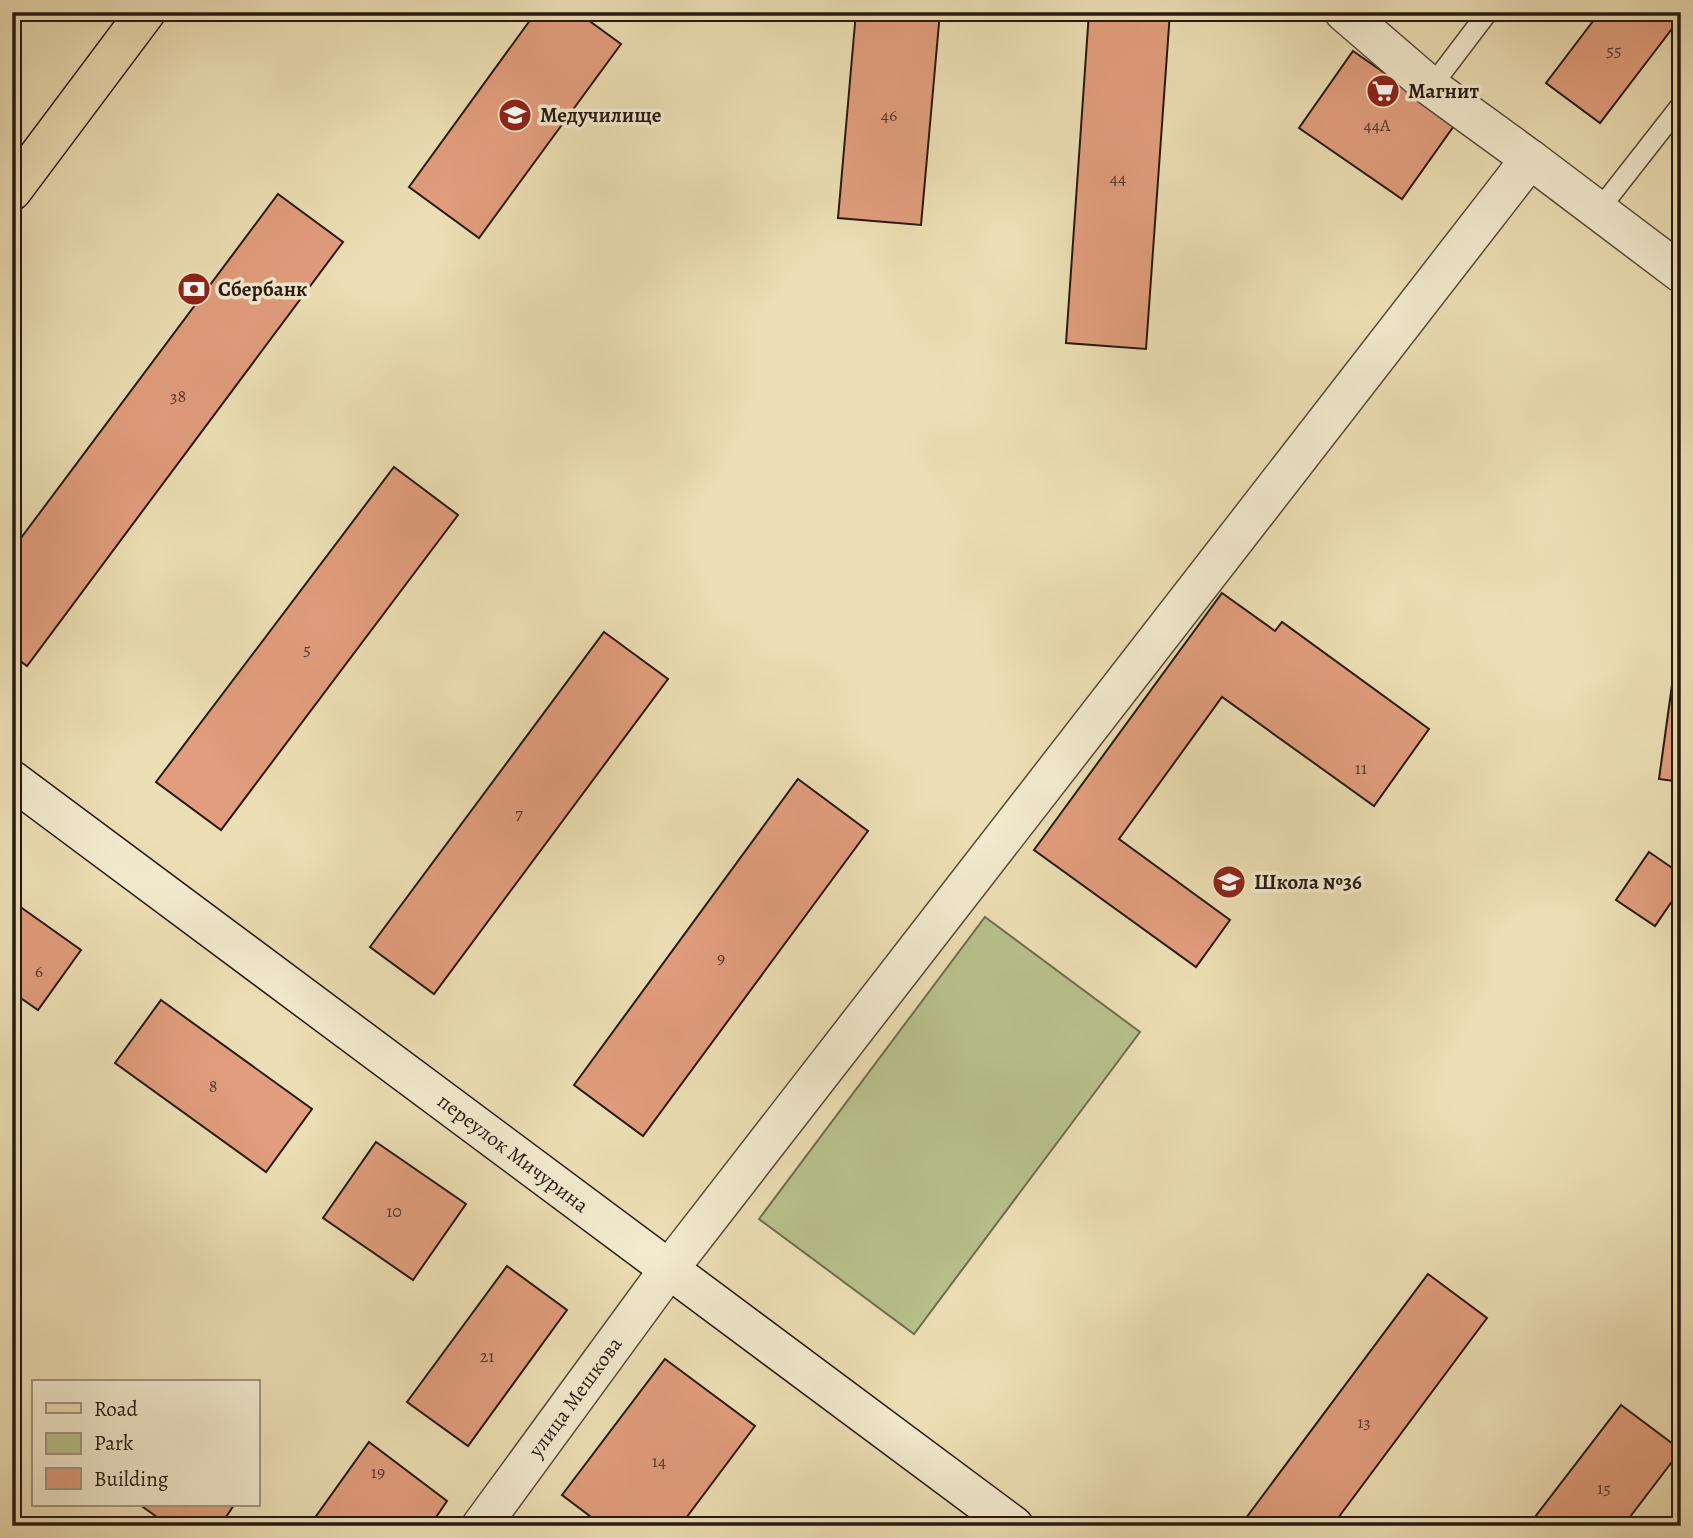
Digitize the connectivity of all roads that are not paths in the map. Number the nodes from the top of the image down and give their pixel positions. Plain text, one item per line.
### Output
1 (146, 12) edge
2 (1344, 12) edge
3 (1488, 12) edge
4 (1431, 87) junction
5 (1681, 106) edge
6 (1530, 159) junction
7 (12, 191) edge
8 (1598, 211) junction
9 (1681, 273) edge
10 (12, 780) edge
11 (669, 1269) junction
12 (481, 1526) edge
13 (1014, 1526) edge

1 - 7 main road
2 - 4 street
3 - 4 lane
4 - 6 street
5 - 8 lane
6 - 8 street
6 - 11 street, улица Мешкова
8 - 9 street
10 - 11 street, переулок Мичурина
11 - 12 street, улица Мешкова
11 - 13 street, переулок Мичурина

